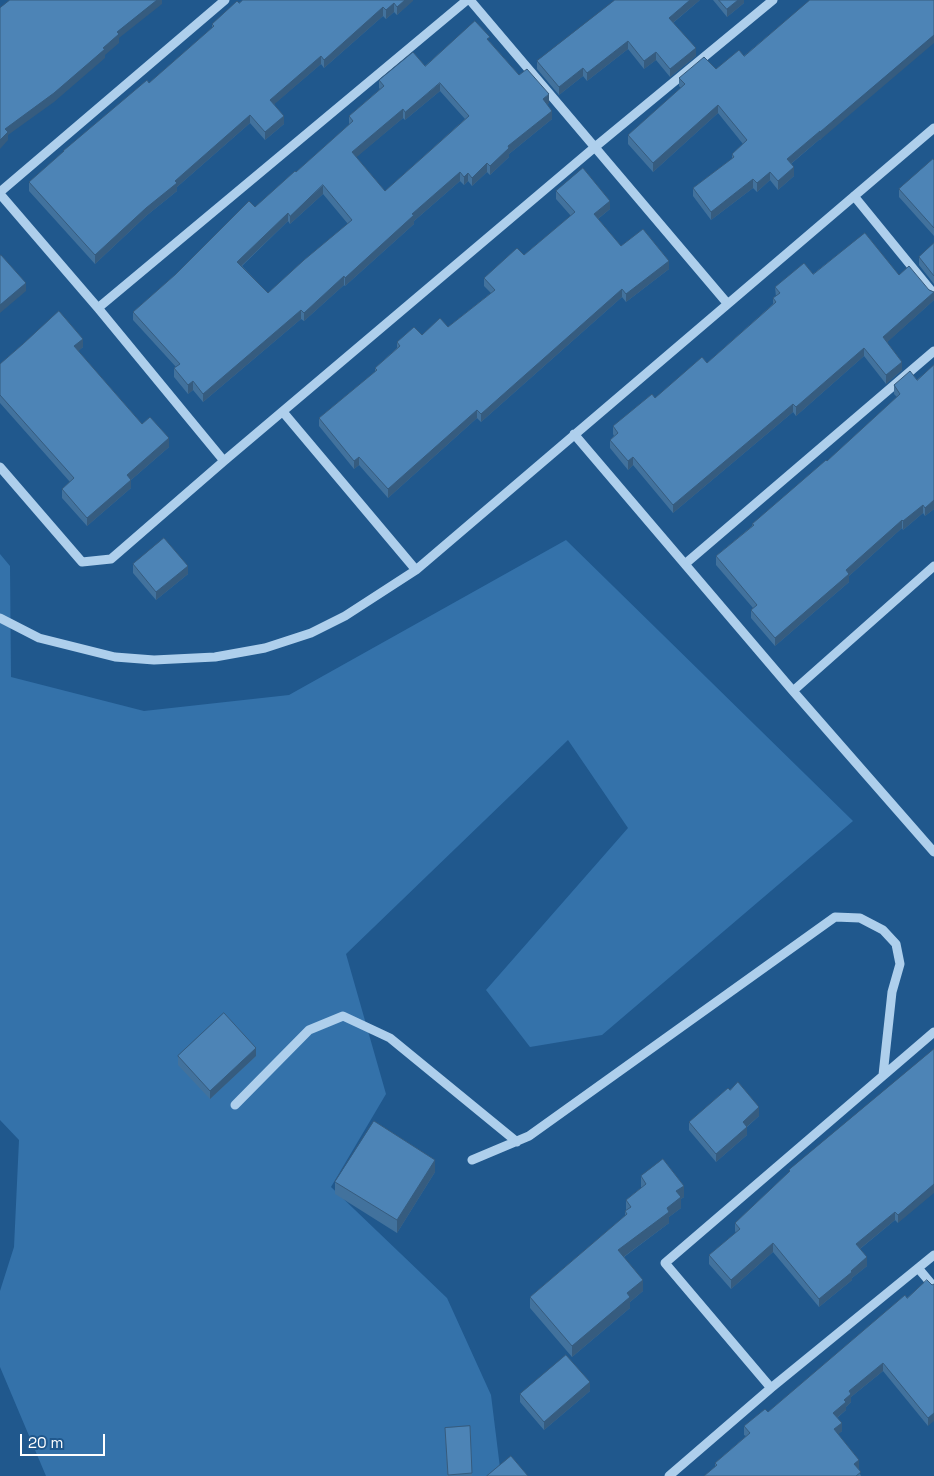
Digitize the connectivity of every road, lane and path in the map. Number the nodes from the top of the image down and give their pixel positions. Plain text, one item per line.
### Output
1 (225, 0) edge
2 (469, 0) edge
3 (773, 0) edge
4 (934, 128) edge
5 (595, 147) junction
6 (0, 193) edge
7 (854, 196) junction
8 (934, 294) edge
9 (728, 303) junction
10 (98, 308) junction
11 (934, 351) edge
12 (284, 412) junction
13 (574, 434) junction
14 (224, 461) junction
15 (0, 467) edge
16 (685, 564) junction
17 (934, 566) edge
18 (416, 570) junction
19 (0, 618) edge
20 (793, 690) junction
21 (934, 852) edge
22 (934, 1032) edge
23 (882, 1075) junction
24 (235, 1106) dead end
25 (517, 1142) junction
26 (472, 1160) dead end
27 (934, 1255) edge
28 (918, 1268) junction
29 (934, 1287) edge
30 (771, 1388) junction
31 (669, 1476) edge

1 - 6 street
2 - 5 street
2 - 10 street
3 - 5 street
4 - 7 street
5 - 9 street
5 - 12 street
6 - 10 street
7 - 8 street
7 - 9 street
9 - 13 street
10 - 14 street
11 - 16 street
12 - 14 street
12 - 18 street
13 - 16 street
13 - 18 street
14 - 15 street
16 - 20 street
17 - 20 street
18 - 19 street
20 - 21 street
22 - 23 street
23 - 25 street
23 - 30 street
24 - 25 street
25 - 26 street
27 - 28 street
28 - 29 street
28 - 30 street
30 - 31 street

